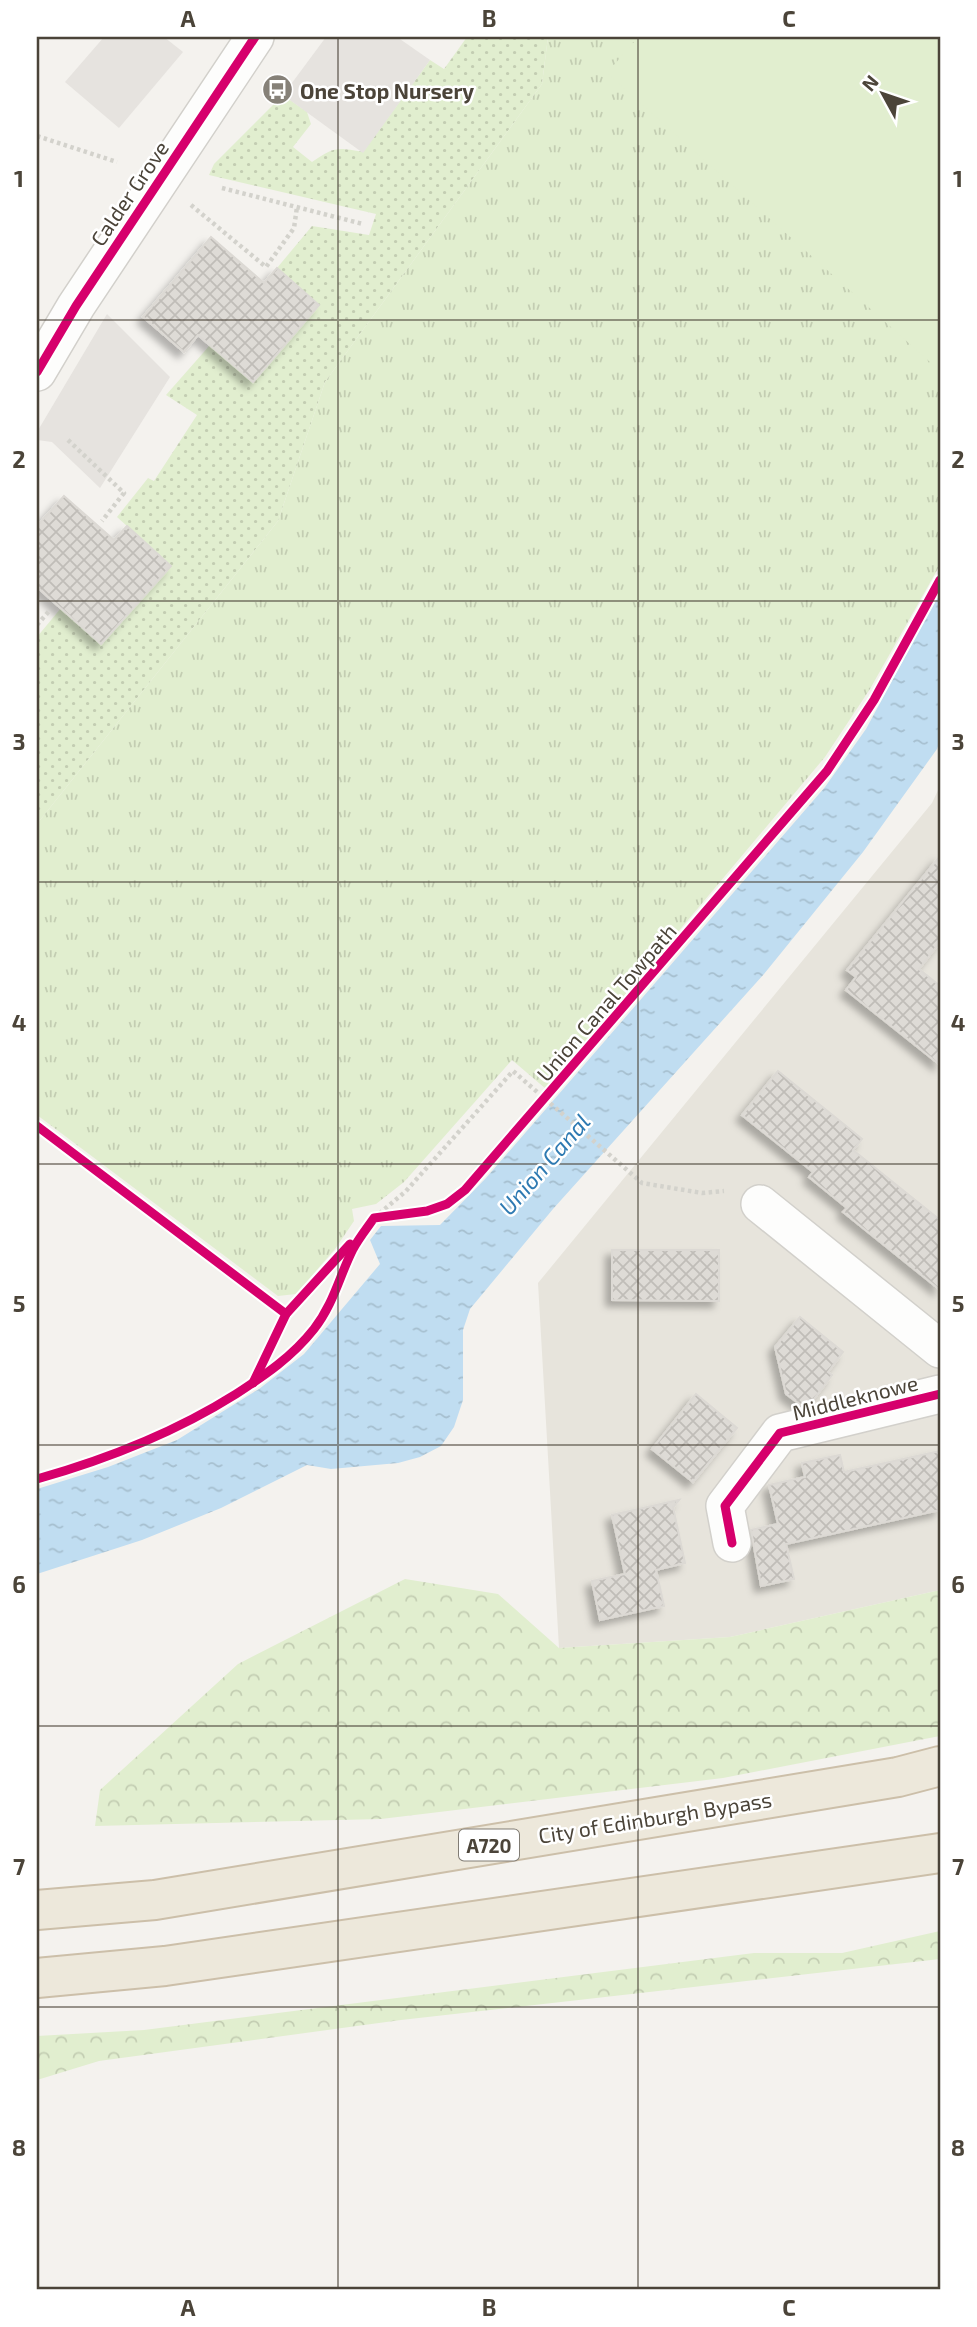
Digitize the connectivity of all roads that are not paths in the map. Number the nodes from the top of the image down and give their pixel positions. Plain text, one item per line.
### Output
1 (254, 37) edge
2 (37, 372) edge
3 (761, 1204) road end
4 (940, 1349) edge
5 (940, 1394) edge
6 (732, 1543) dead end
7 (940, 1766) edge
8 (940, 1853) edge
9 (37, 1910) edge
10 (37, 1978) edge

1 - 2 street, Calder Grove
3 - 4 street
5 - 6 street, Middleknowe
7 - 9 highway, City of Edinburgh Bypass / A720
8 - 10 highway

